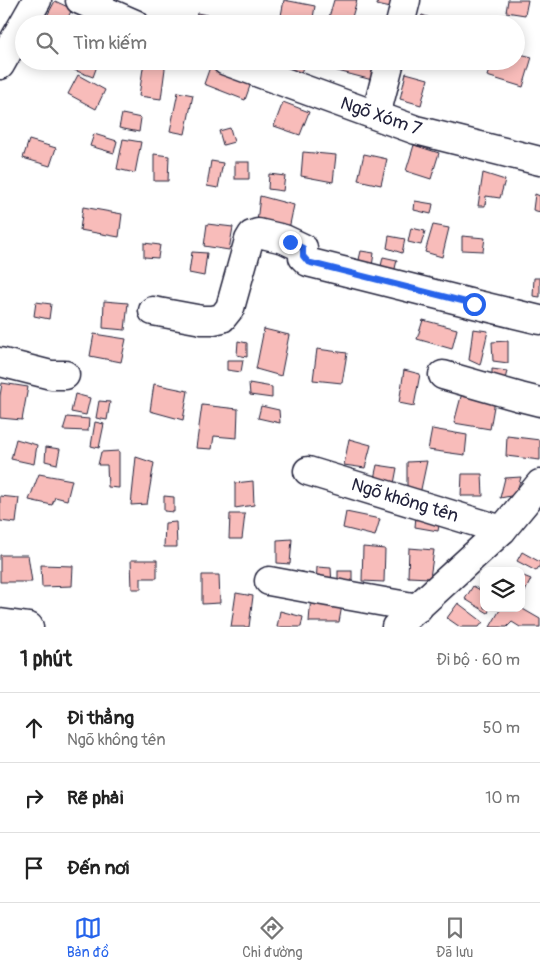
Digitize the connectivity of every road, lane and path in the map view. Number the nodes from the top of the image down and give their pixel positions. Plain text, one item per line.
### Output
1 (37, 0) edge
2 (80, 0) edge
3 (406, 0) edge
4 (28, 15) edge
5 (115, 15) edge
6 (402, 15) edge
7 (15, 39) edge
8 (0, 65) edge
9 (251, 70) edge
10 (388, 70) edge
11 (376, 115) junction
12 (540, 161) edge
13 (153, 311) dead end
14 (540, 320) edge
15 (0, 362) edge
16 (65, 375) dead end
17 (443, 375) dead end
18 (540, 402) edge
19 (308, 471) dead end
20 (540, 484) edge
21 (502, 530) junction
22 (269, 581) dead end
23 (418, 608) junction
24 (0, 623) edge
25 (29, 627) edge
26 (396, 627) edge

1 - 4 street
2 - 5 street
3 - 6 street
7 - 8 street
9 - 11 street, Ngõ Xóm 7
10 - 11 street
11 - 12 street, Ngõ Xóm 7
13 - 14 street
15 - 16 street
17 - 18 street
19 - 21 street, Ngõ không tên
20 - 21 street
21 - 23 street
22 - 23 street
23 - 26 street
24 - 25 street

